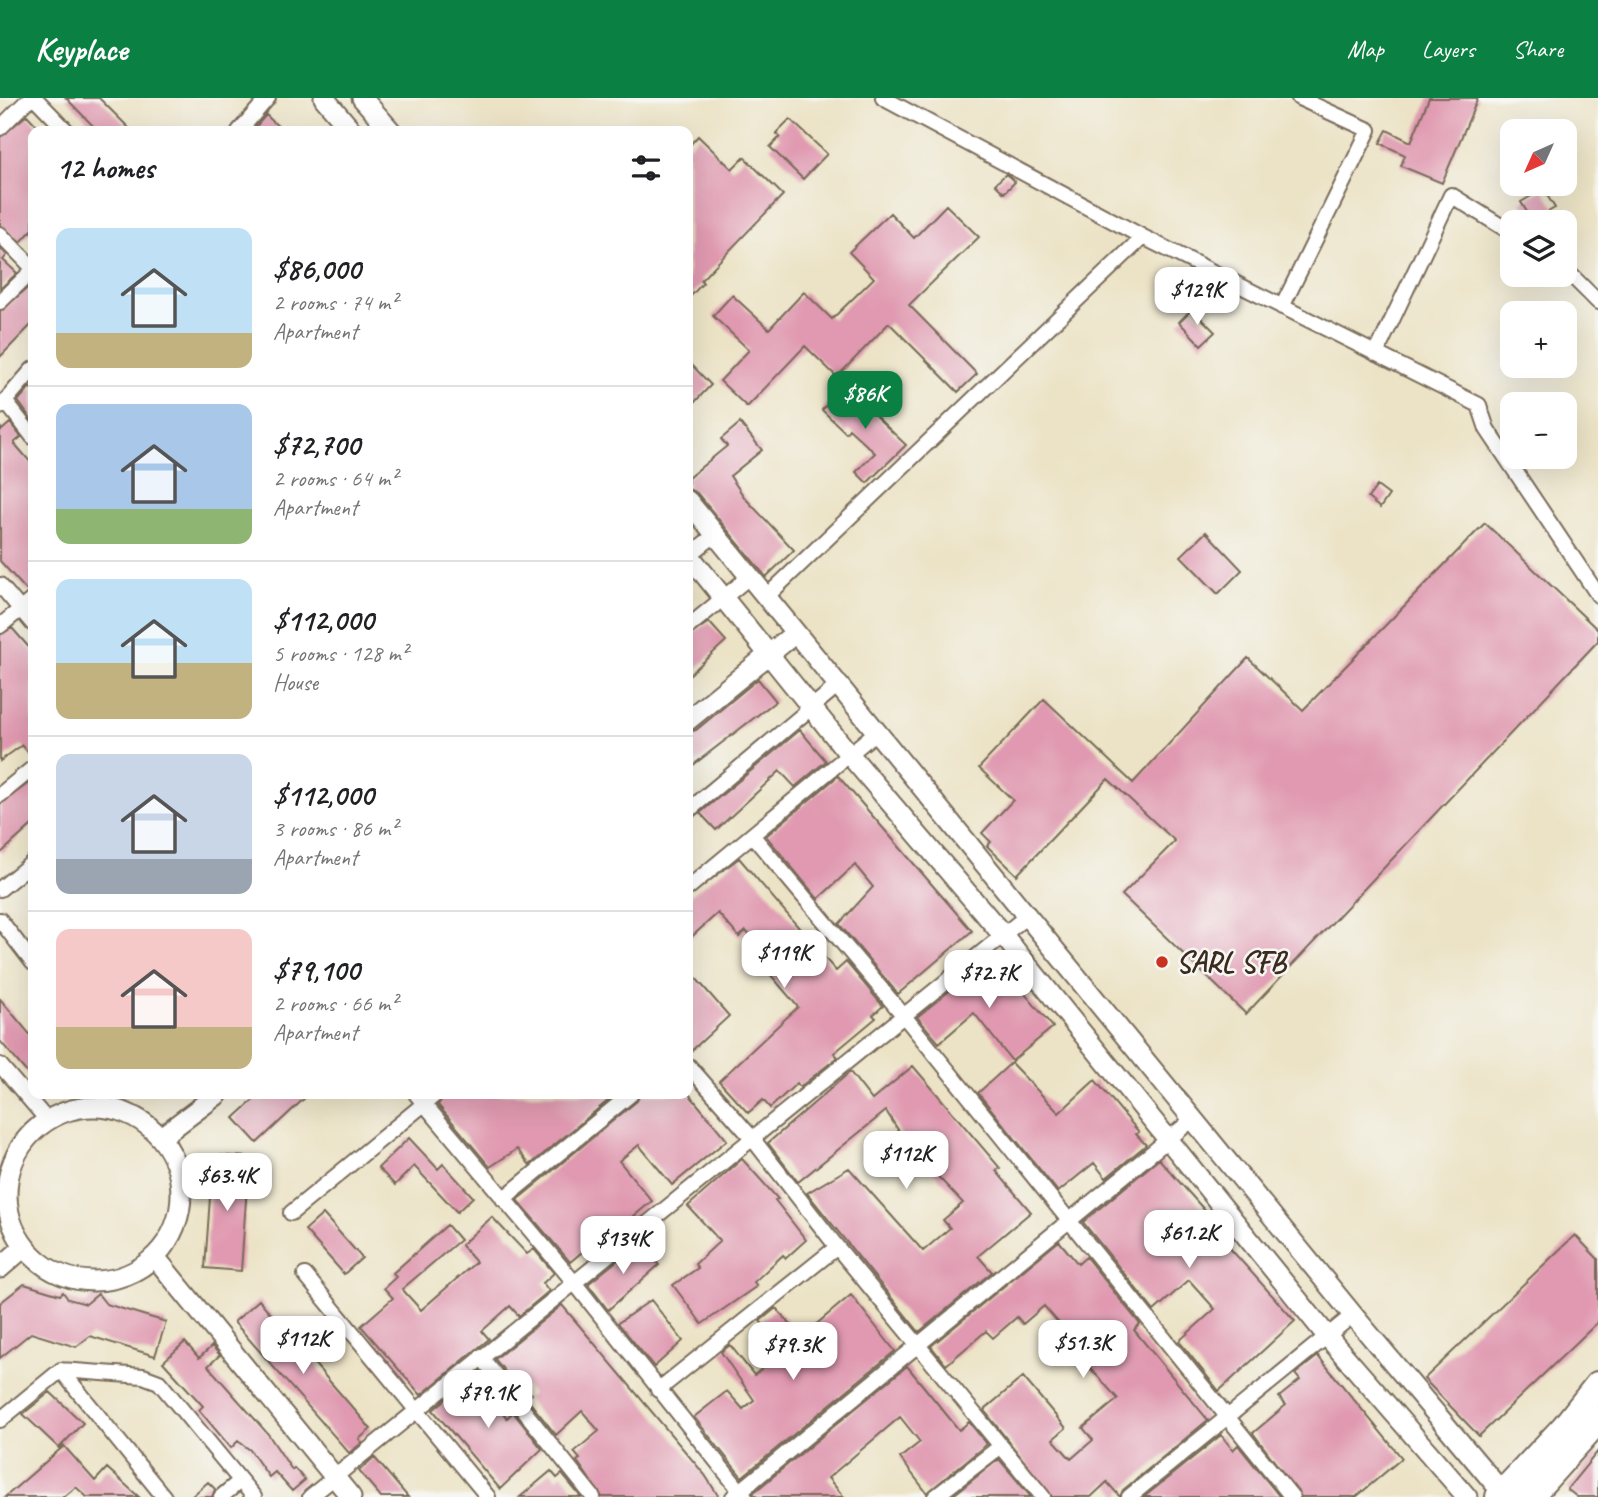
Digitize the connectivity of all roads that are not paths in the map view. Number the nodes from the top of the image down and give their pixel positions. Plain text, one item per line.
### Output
1 (33, 98) edge
2 (268, 98) edge
3 (324, 98) edge
4 (362, 98) edge
5 (883, 98) edge
6 (1299, 98) edge
7 (62, 126) edge
8 (243, 126) edge
9 (348, 126) edge
10 (387, 126) edge
11 (0, 128) edge
12 (1500, 226) edge
13 (0, 234) edge
14 (1143, 237) junction
15 (28, 264) edge
16 (28, 274) edge
17 (1577, 281) edge
18 (0, 302) edge
19 (1598, 302) edge
20 (1282, 307) junction
21 (1376, 354) junction
22 (28, 375) edge
23 (2, 404) edge
24 (28, 433) edge
25 (693, 507) edge
26 (715, 535) junction
27 (693, 551) edge
28 (693, 561) edge
29 (749, 577) junction
30 (0, 585) edge
31 (1598, 595) edge
32 (723, 598) junction
33 (765, 598) junction
34 (28, 603) edge
35 (21, 609) junction
36 (28, 618) edge
37 (693, 623) edge
38 (0, 626) edge
39 (794, 634) junction
40 (768, 654) junction
41 (837, 686) junction
42 (811, 707) junction
43 (693, 716) edge
44 (875, 733) junction
45 (849, 754) junction
46 (28, 772) edge
47 (0, 794) edge
48 (693, 807) edge
49 (752, 835) junction
50 (28, 866) edge
51 (693, 884) edge
52 (0, 889) edge
53 (1028, 915) junction
54 (0, 920) edge
55 (1003, 934) junction
56 (28, 956) edge
57 (904, 1016) junction
58 (0, 1065) edge
59 (693, 1071) edge
60 (28, 1098) edge
61 (29, 1099) edge
62 (211, 1099) edge
63 (423, 1099) edge
64 (427, 1099) edge
65 (625, 1099) edge
66 (1193, 1119) junction
67 (47, 1120) junction
68 (161, 1137) junction
69 (752, 1138) junction
70 (1168, 1140) junction
71 (503, 1199) junction
72 (291, 1213) dead end
73 (1068, 1222) junction
74 (24, 1247) junction
75 (838, 1247) junction
76 (155, 1257) junction
77 (0, 1268) edge
78 (305, 1275) dead end
79 (573, 1281) junction
80 (1353, 1315) junction
81 (1327, 1336) junction
82 (918, 1345) junction
83 (481, 1357) junction
84 (61, 1370) junction
85 (1598, 1385) edge
86 (658, 1390) junction
87 (416, 1413) junction
88 (1227, 1417) junction
89 (0, 1420) edge
90 (1598, 1420) edge
91 (1001, 1446) junction
92 (335, 1477) junction
93 (240, 1481) junction
94 (739, 1495) edge
95 (1503, 1496) edge
96 (164, 1497) edge
97 (221, 1497) edge
98 (254, 1497) edge
99 (310, 1497) edge
100 (351, 1497) edge
101 (488, 1497) edge
102 (593, 1497) edge
103 (934, 1497) edge
104 (1043, 1497) edge
105 (1129, 1497) edge
106 (1292, 1497) edge
107 (1467, 1497) edge
108 (1529, 1497) edge

1 - 7 street
1 - 11 street
2 - 8 street
3 - 9 street
4 - 10 street
5 - 14 street
6 - 20 street
12 - 21 street
13 - 15 street
14 - 20 street
14 - 33 street
16 - 18 street
17 - 19 street
20 - 21 street
21 - 31 street
22 - 23 street
23 - 24 street
25 - 26 street
26 - 27 street
26 - 29 street
28 - 32 street
29 - 32 street
29 - 33 street
30 - 35 street
32 - 37 street
32 - 40 street
33 - 39 street
34 - 35 street
35 - 36 street
35 - 38 street
39 - 40 street
39 - 41 street
40 - 42 street
40 - 43 street
41 - 42 street
41 - 44 street
42 - 45 street
42 - 48 street
44 - 45 street
44 - 53 street
45 - 49 street
45 - 55 street
46 - 47 street
49 - 51 street
49 - 57 street
50 - 52 street
53 - 55 street
53 - 66 street
54 - 56 street
55 - 57 street
55 - 70 street
57 - 69 street
57 - 73 street
58 - 60 street
59 - 69 street
61 - 67 street
62 - 68 street
63 - 72 street
64 - 71 street
65 - 71 street
66 - 70 street
66 - 80 street
67 - 68 street
67 - 74 street
68 - 76 street
69 - 75 street
69 - 79 street
70 - 73 street
70 - 81 street
71 - 79 street
73 - 82 street
73 - 88 street
74 - 76 street
74 - 77 street
75 - 82 street
75 - 86 street
76 - 92 street
78 - 87 street
79 - 83 street
79 - 86 street
80 - 81 street
80 - 95 street
81 - 88 street
81 - 107 street
82 - 91 street
82 - 94 street
83 - 87 street
83 - 102 street
84 - 89 street
84 - 93 street
84 - 96 street
85 - 95 highway
86 - 94 street
87 - 92 street
87 - 101 street
88 - 105 street
88 - 106 street
90 - 108 highway
91 - 103 street
91 - 104 street
92 - 99 street
92 - 100 street
93 - 97 street
93 - 98 street

